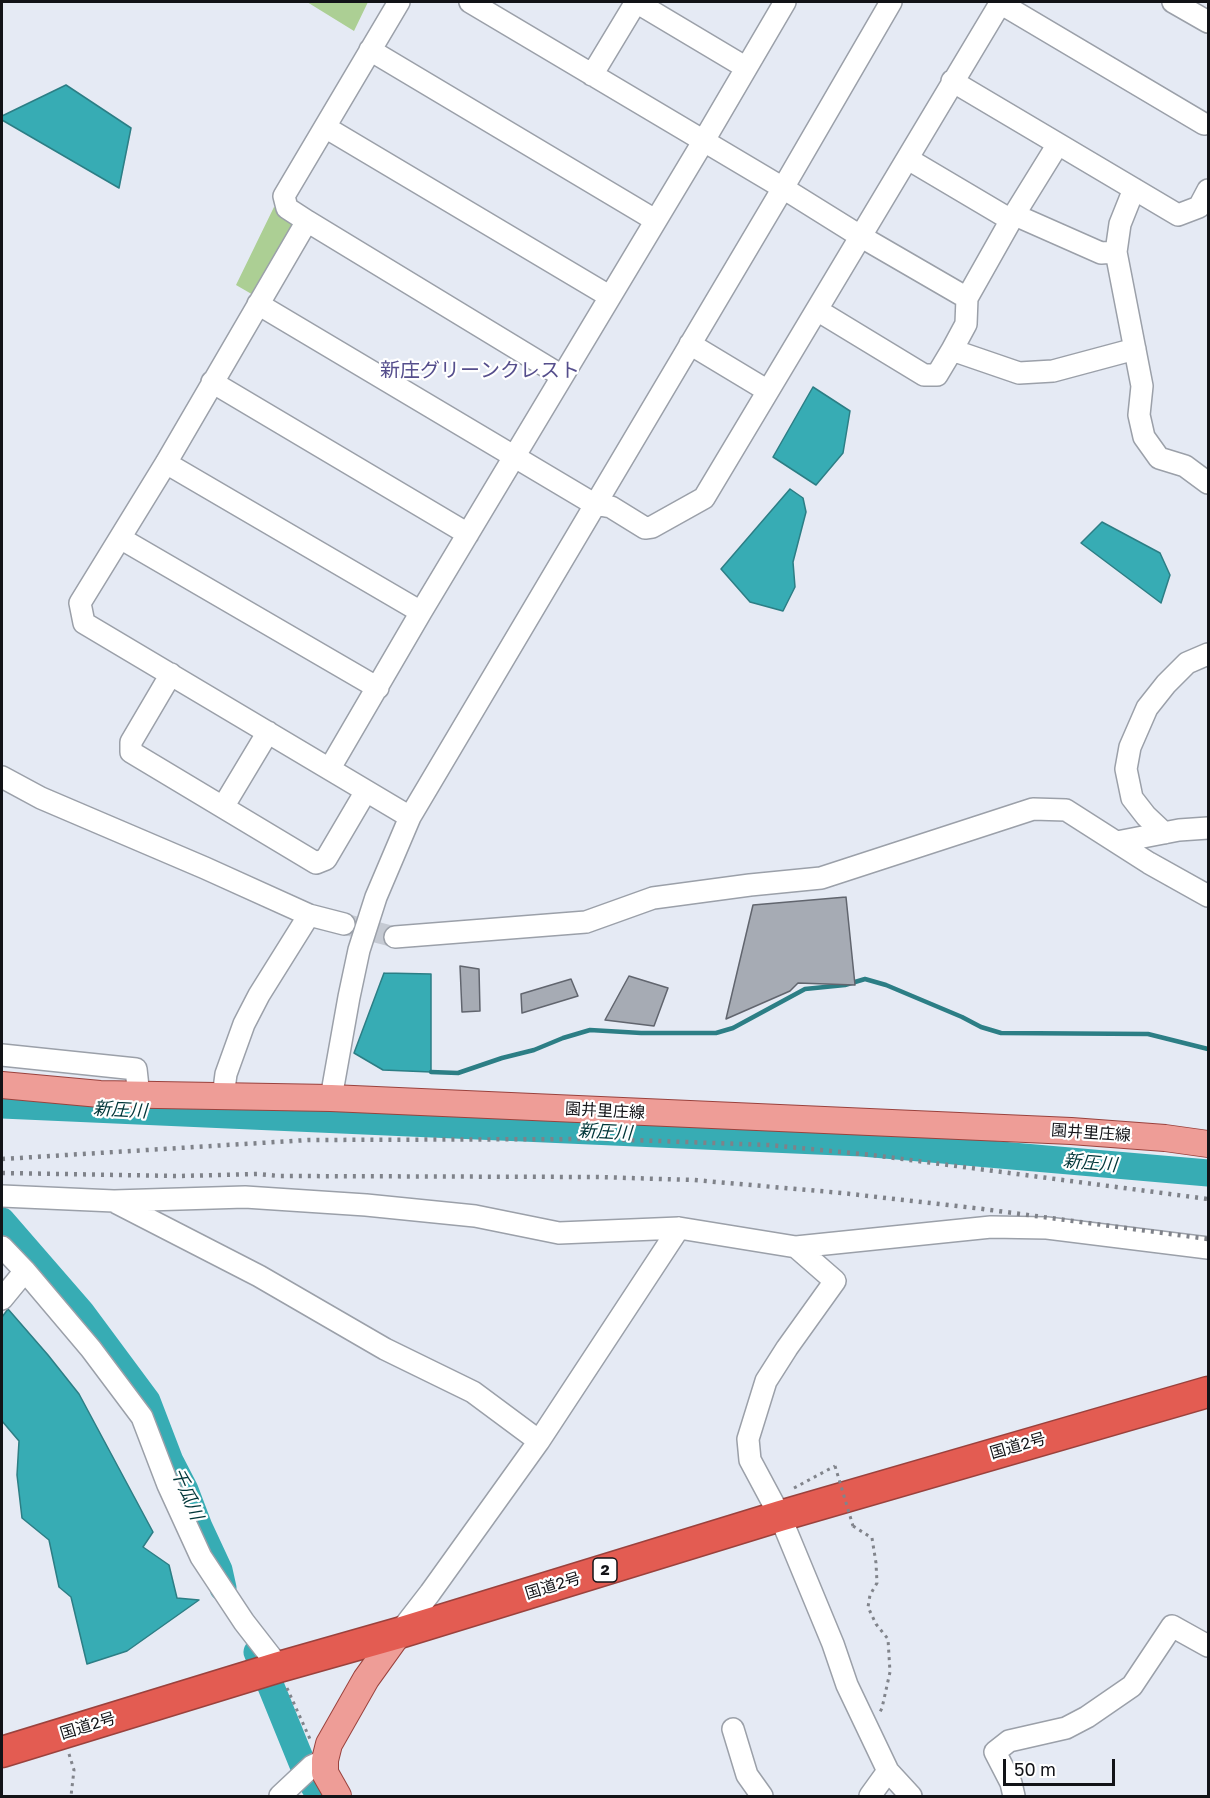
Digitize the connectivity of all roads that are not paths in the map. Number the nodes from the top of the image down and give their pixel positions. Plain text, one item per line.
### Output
1 (399, 2) edge
2 (470, 2) edge
3 (785, 2) edge
4 (891, 2) edge
5 (1000, 2) edge
6 (1173, 2) edge
7 (1209, 22) edge
8 (370, 50) junction
9 (745, 67) junction
10 (592, 75) junction
11 (952, 81) junction
12 (1207, 123) edge
13 (325, 127) junction
14 (703, 142) junction
15 (1058, 144) junction
16 (908, 159) junction
17 (783, 188) junction
18 (1134, 189) junction
19 (1209, 190) edge
20 (1013, 218) junction
21 (655, 220) junction
22 (307, 221) junction
23 (860, 236) junction
24 (1116, 252) junction
25 (609, 296) junction
26 (967, 298) junction
27 (258, 304) junction
28 (816, 310) junction
29 (690, 344) junction
30 (952, 350) junction
31 (1135, 350) junction
32 (562, 376) junction
33 (212, 382) junction
34 (768, 391) junction
35 (515, 456) junction
36 (166, 463) junction
37 (1209, 483) edge
38 (594, 504) junction
39 (468, 534) junction
40 (120, 538) junction
41 (421, 612) junction
42 (1209, 654) edge
43 (171, 674) junction
44 (378, 688) junction
45 (268, 732) junction
46 (330, 768) junction
47 (2, 777) edge
48 (366, 791) junction
49 (223, 807) junction
50 (410, 817) junction
51 (1209, 828) edge
52 (1164, 833) junction
53 (1117, 842) junction
54 (1209, 896) edge
55 (309, 915) junction
56 (344, 924) tunnel mouth
57 (395, 938) tunnel mouth
58 (2, 1055) edge
59 (2, 1085) edge
60 (139, 1096) junction
61 (223, 1097) junction
62 (331, 1098) junction
63 (1209, 1144) edge
64 (2, 1196) edge
65 (114, 1201) junction
66 (679, 1228) junction
67 (2, 1246) edge
68 (796, 1247) junction
69 (1209, 1248) edge
70 (25, 1271) junction
71 (2, 1299) edge
72 (1209, 1392) edge
73 (539, 1442) junction
74 (776, 1509) junction
75 (399, 1633) junction
76 (1209, 1646) edge
77 (279, 1667) junction
78 (733, 1729) dead end
79 (2, 1752) edge
80 (325, 1760) junction
81 (888, 1770) junction
82 (280, 1797) edge
83 (338, 1797) edge
84 (762, 1797) edge
85 (870, 1797) edge
86 (911, 1797) edge
87 (1014, 1797) edge

1 - 8 street
2 - 10 street
3 - 9 street
4 - 17 street
5 - 11 street
5 - 12 street
6 - 7 street
8 - 13 street
8 - 21 street
9 - 10 street
9 - 14 street
10 - 14 street
11 - 15 street
11 - 16 street
13 - 22 street
13 - 25 street
14 - 17 street
14 - 21 street
15 - 18 street
15 - 20 street
16 - 20 street
16 - 23 street
17 - 23 street
17 - 29 street
18 - 19 street
18 - 24 street
20 - 24 street
20 - 26 street
21 - 25 street
22 - 27 street
22 - 32 street
23 - 26 street
23 - 28 street
24 - 31 street
25 - 32 street
26 - 30 street
27 - 33 street
27 - 35 street
28 - 30 street
28 - 34 street
29 - 34 street
29 - 38 street
30 - 31 street
31 - 37 street
32 - 35 street
33 - 36 street
33 - 39 street
34 - 38 street
35 - 38 street
35 - 39 street
36 - 40 street
36 - 41 street
38 - 50 street
39 - 41 street
40 - 43 street
40 - 44 street
41 - 44 street
42 - 52 street
43 - 45 street
43 - 49 street
44 - 46 street
45 - 46 street
45 - 49 street
46 - 48 street
47 - 55 street
48 - 49 street
48 - 50 street
50 - 62 street
51 - 52 street
52 - 53 street
53 - 54 street
53 - 57 street
55 - 56 street
55 - 61 street
58 - 60 street
59 - 60 main road, 園井里庄線
60 - 61 main road, 園井里庄線
61 - 62 main road, 園井里庄線
62 - 63 main road, 園井里庄線
64 - 65 street
65 - 66 street
65 - 73 street
66 - 68 street
66 - 73 street
67 - 70 street
68 - 69 street
68 - 74 street
70 - 71 street
70 - 77 street
72 - 74 highway, 国道2号 / 2
73 - 75 street
74 - 75 highway, 国道2号 / 2
74 - 81 street
75 - 77 highway, 国道2号 / 2
75 - 80 main road
76 - 87 street
77 - 79 highway, 国道2号 / 2
78 - 84 street
80 - 82 street
80 - 83 main road
81 - 85 street
81 - 86 street

